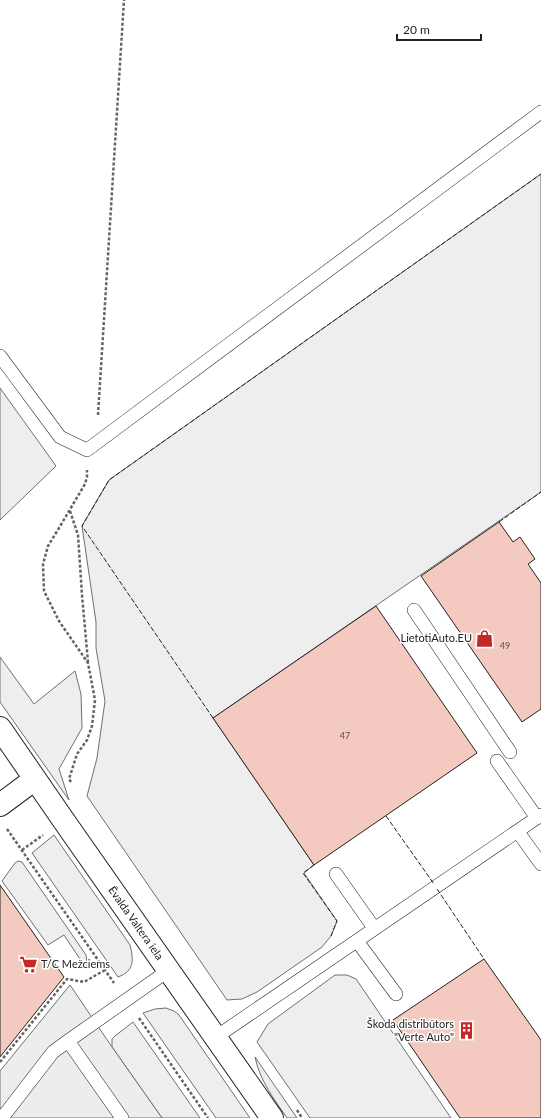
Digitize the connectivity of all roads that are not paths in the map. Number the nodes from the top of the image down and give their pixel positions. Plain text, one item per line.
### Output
1 (541, 112) edge
2 (0, 356) edge
3 (414, 610) dead end
4 (0, 728) edge
5 (510, 752) dead end
6 (497, 761) dead end
7 (35, 779) junction
8 (2, 815) edge
9 (539, 817) edge
10 (518, 832) junction
11 (541, 864) edge
12 (336, 874) dead end
13 (374, 928) junction
14 (357, 941) junction
15 (169, 970) junction
16 (396, 994) dead end
17 (216, 1037) junction
18 (68, 1041) junction
19 (2, 1118) edge
20 (122, 1118) edge
21 (272, 1118) edge

1 - 2 lane
3 - 5 lane
4 - 7 street, Ēvalda Valtera iela
6 - 9 lane
7 - 8 street
7 - 15 street, Ēvalda Valtera iela
9 - 10 lane
10 - 11 lane
10 - 13 lane
12 - 13 lane
13 - 14 lane
14 - 16 lane
14 - 17 lane
15 - 17 street, Ēvalda Valtera iela
15 - 18 lane
17 - 21 street, Ēvalda Valtera iela
18 - 19 lane
18 - 20 lane

